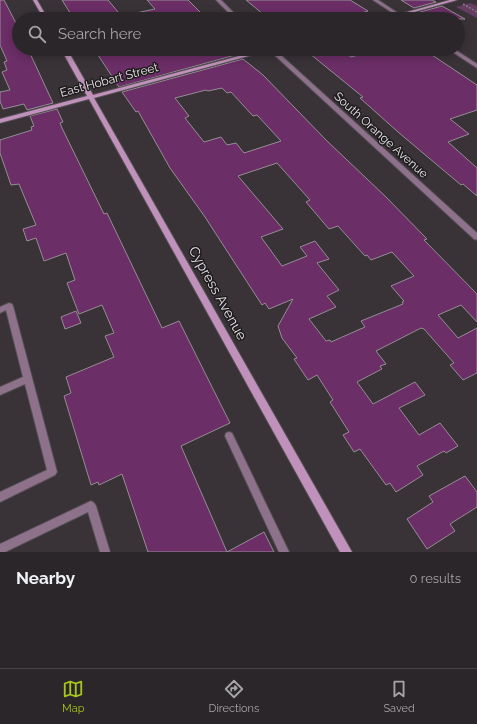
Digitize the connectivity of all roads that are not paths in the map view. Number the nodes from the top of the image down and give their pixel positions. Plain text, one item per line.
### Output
1 (35, 0) edge
2 (218, 0) edge
3 (376, 0) edge
4 (457, 1) edge
5 (42, 12) edge
6 (231, 12) edge
7 (394, 12) edge
8 (411, 12) edge
9 (68, 56) edge
10 (244, 56) edge
11 (279, 56) edge
12 (462, 56) edge
13 (477, 66) edge
14 (92, 96) junction
15 (0, 121) edge
16 (477, 237) edge
17 (0, 310) edge
18 (28, 379) junction
19 (0, 391) edge
20 (229, 436) dead end
21 (0, 496) edge
22 (0, 549) edge
23 (106, 552) edge
24 (284, 552) edge
25 (345, 552) edge

1 - 5 street
2 - 6 street
3 - 7 street
4 - 8 street
9 - 14 street, Cypress Avenue
10 - 14 street, East Hobart Street
11 - 16 street, South Orange Avenue
12 - 13 street
14 - 15 street, East Hobart Street
14 - 25 street, Cypress Avenue
17 - 18 lane
18 - 19 lane
18 - 21 lane
20 - 24 lane
22 - 23 lane

